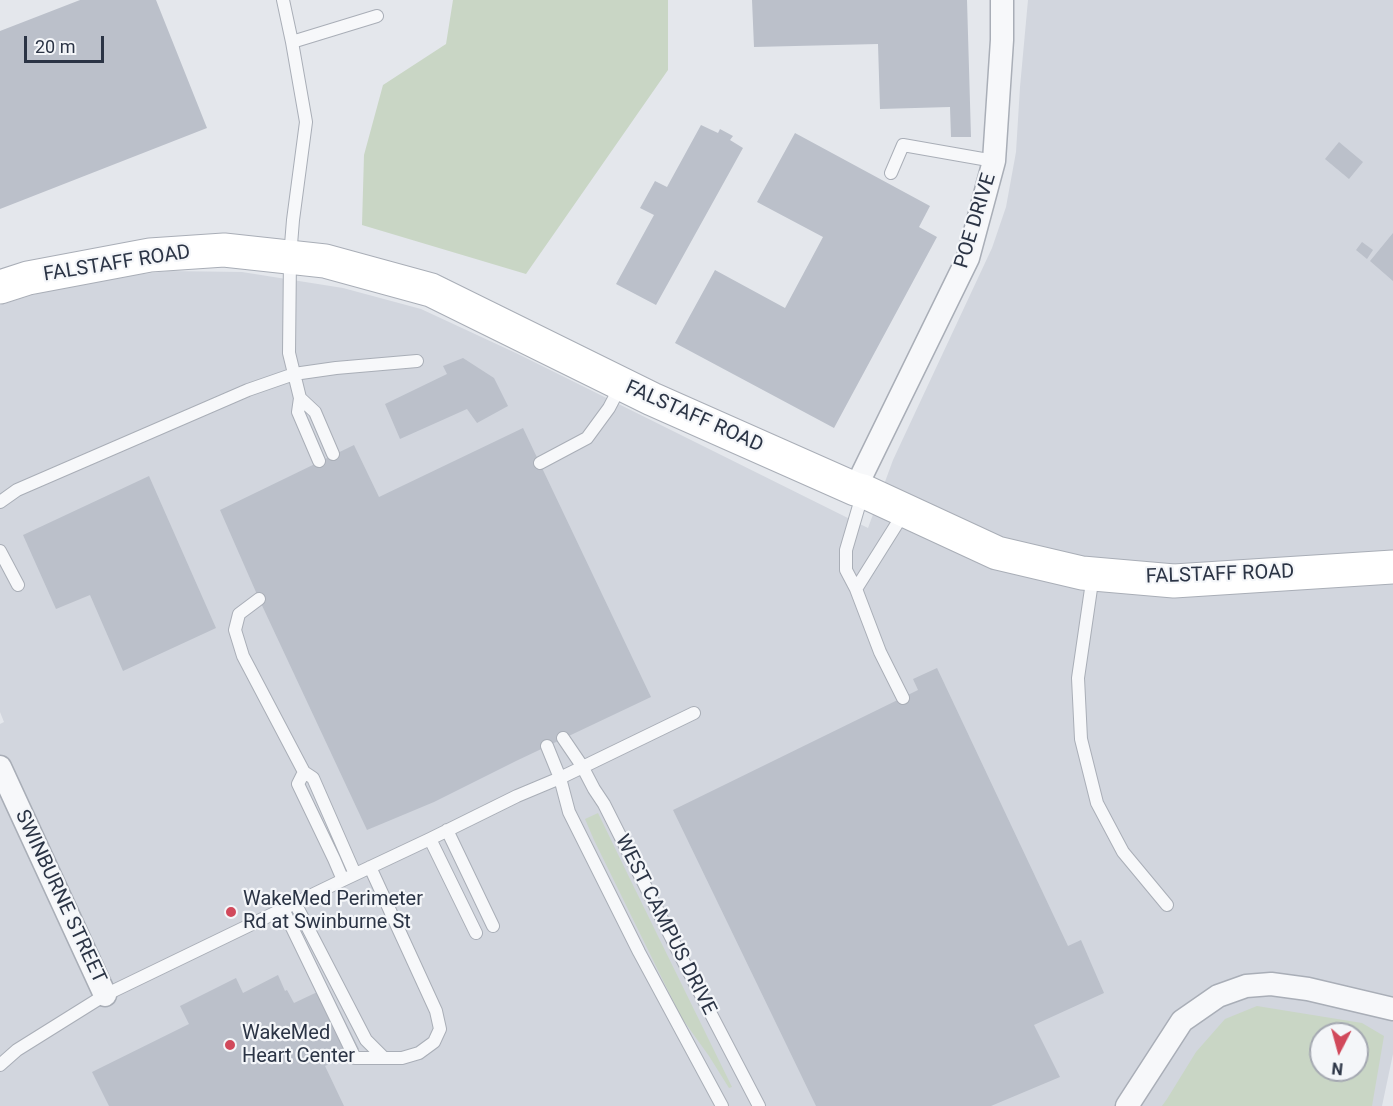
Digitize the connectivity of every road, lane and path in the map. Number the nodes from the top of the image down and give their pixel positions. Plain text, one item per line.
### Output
1 (284, 0) edge
2 (1002, 0) edge
3 (377, 16) dead end
4 (292, 42) junction
5 (994, 161) junction
6 (891, 173) dead end
7 (290, 257) junction
8 (0, 287) edge
9 (417, 361) dead end
10 (294, 374) junction
11 (622, 384) junction
12 (300, 398) junction
13 (333, 454) dead end
14 (319, 461) dead end
15 (540, 463) dead end
16 (859, 490) junction
17 (0, 502) edge
18 (906, 511) junction
19 (0, 551) edge
20 (1393, 567) edge
21 (1093, 574) junction
22 (18, 585) dead end
23 (856, 589) junction
24 (259, 599) dead end
25 (903, 698) dead end
26 (694, 713) dead end
27 (563, 738) dead end
28 (547, 746) dead end
29 (582, 766) junction
30 (0, 767) edge
31 (304, 772) junction
32 (560, 778) junction
33 (447, 830) junction
34 (430, 839) junction
35 (370, 867) junction
36 (355, 874) junction
37 (343, 880) junction
38 (295, 903) junction
39 (1167, 905) dead end
40 (283, 909) junction
41 (493, 926) dead end
42 (476, 933) dead end
43 (105, 995) junction
44 (1393, 1009) edge
45 (384, 1058) junction
46 (0, 1065) edge
47 (722, 1106) edge
48 (759, 1106) edge
49 (1127, 1106) edge

1 - 4 lane
2 - 5 street, POE DRIVE
3 - 4 lane
4 - 7 lane
5 - 6 lane
5 - 16 street, POE DRIVE
7 - 8 street, FALSTAFF ROAD
7 - 10 lane
7 - 11 street, FALSTAFF ROAD
9 - 10 lane
10 - 12 lane
10 - 17 lane
11 - 15 lane
11 - 16 street, FALSTAFF ROAD
12 - 13 lane
12 - 14 lane
16 - 18 street, FALSTAFF ROAD
16 - 23 lane
18 - 21 street, FALSTAFF ROAD
18 - 23 lane
19 - 22 lane
20 - 21 street, FALSTAFF ROAD
21 - 39 lane
23 - 25 lane
24 - 31 lane
26 - 29 lane
27 - 29 lane, WEST CAMPUS DRIVE
28 - 32 lane, WEST CAMPUS DRIVE
29 - 32 lane
29 - 48 lane, WEST CAMPUS DRIVE
30 - 43 street, SWINBURNE STREET
31 - 36 lane
31 - 37 lane
32 - 33 lane
32 - 47 lane, WEST CAMPUS DRIVE
33 - 34 lane
33 - 41 lane
34 - 35 lane
34 - 42 lane
35 - 36 lane
35 - 45 lane
36 - 37 lane
37 - 38 lane
38 - 40 lane
38 - 45 lane
40 - 43 lane
40 - 45 lane
43 - 46 lane
44 - 49 street

